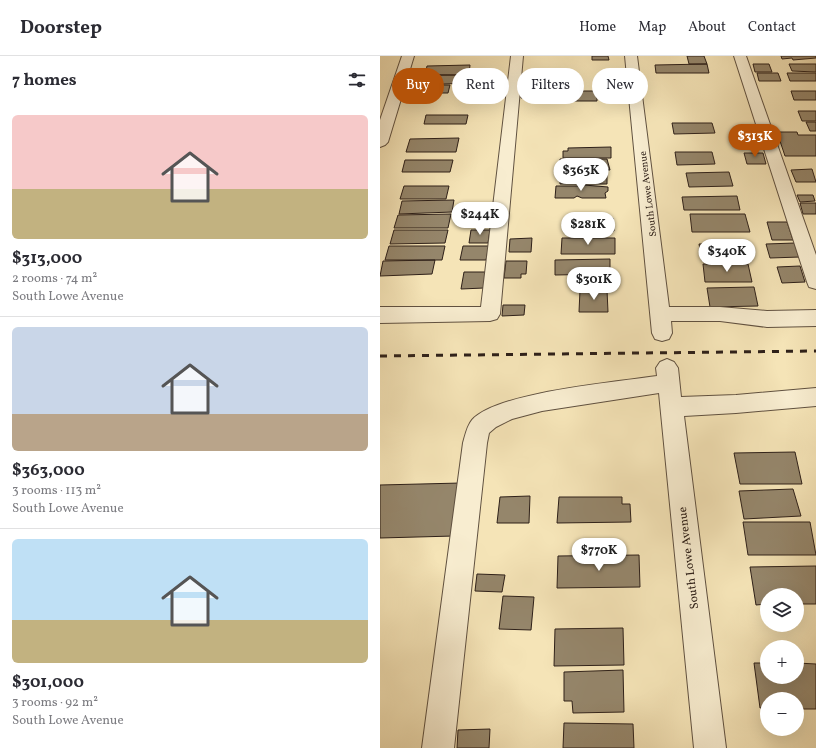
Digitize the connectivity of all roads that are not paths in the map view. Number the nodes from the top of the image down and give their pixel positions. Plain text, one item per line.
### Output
1 (408, 56) edge
2 (517, 56) edge
3 (631, 56) edge
4 (740, 56) edge
5 (380, 142) edge
6 (816, 282) edge
7 (380, 315) edge
8 (816, 318) edge
9 (669, 386) junction
10 (816, 397) edge
11 (438, 748) edge
12 (710, 748) edge

1 - 5 street
2 - 7 street
3 - 8 street, South Lowe Avenue
4 - 6 street
9 - 10 street
9 - 11 street
9 - 12 street, South Lowe Avenue

